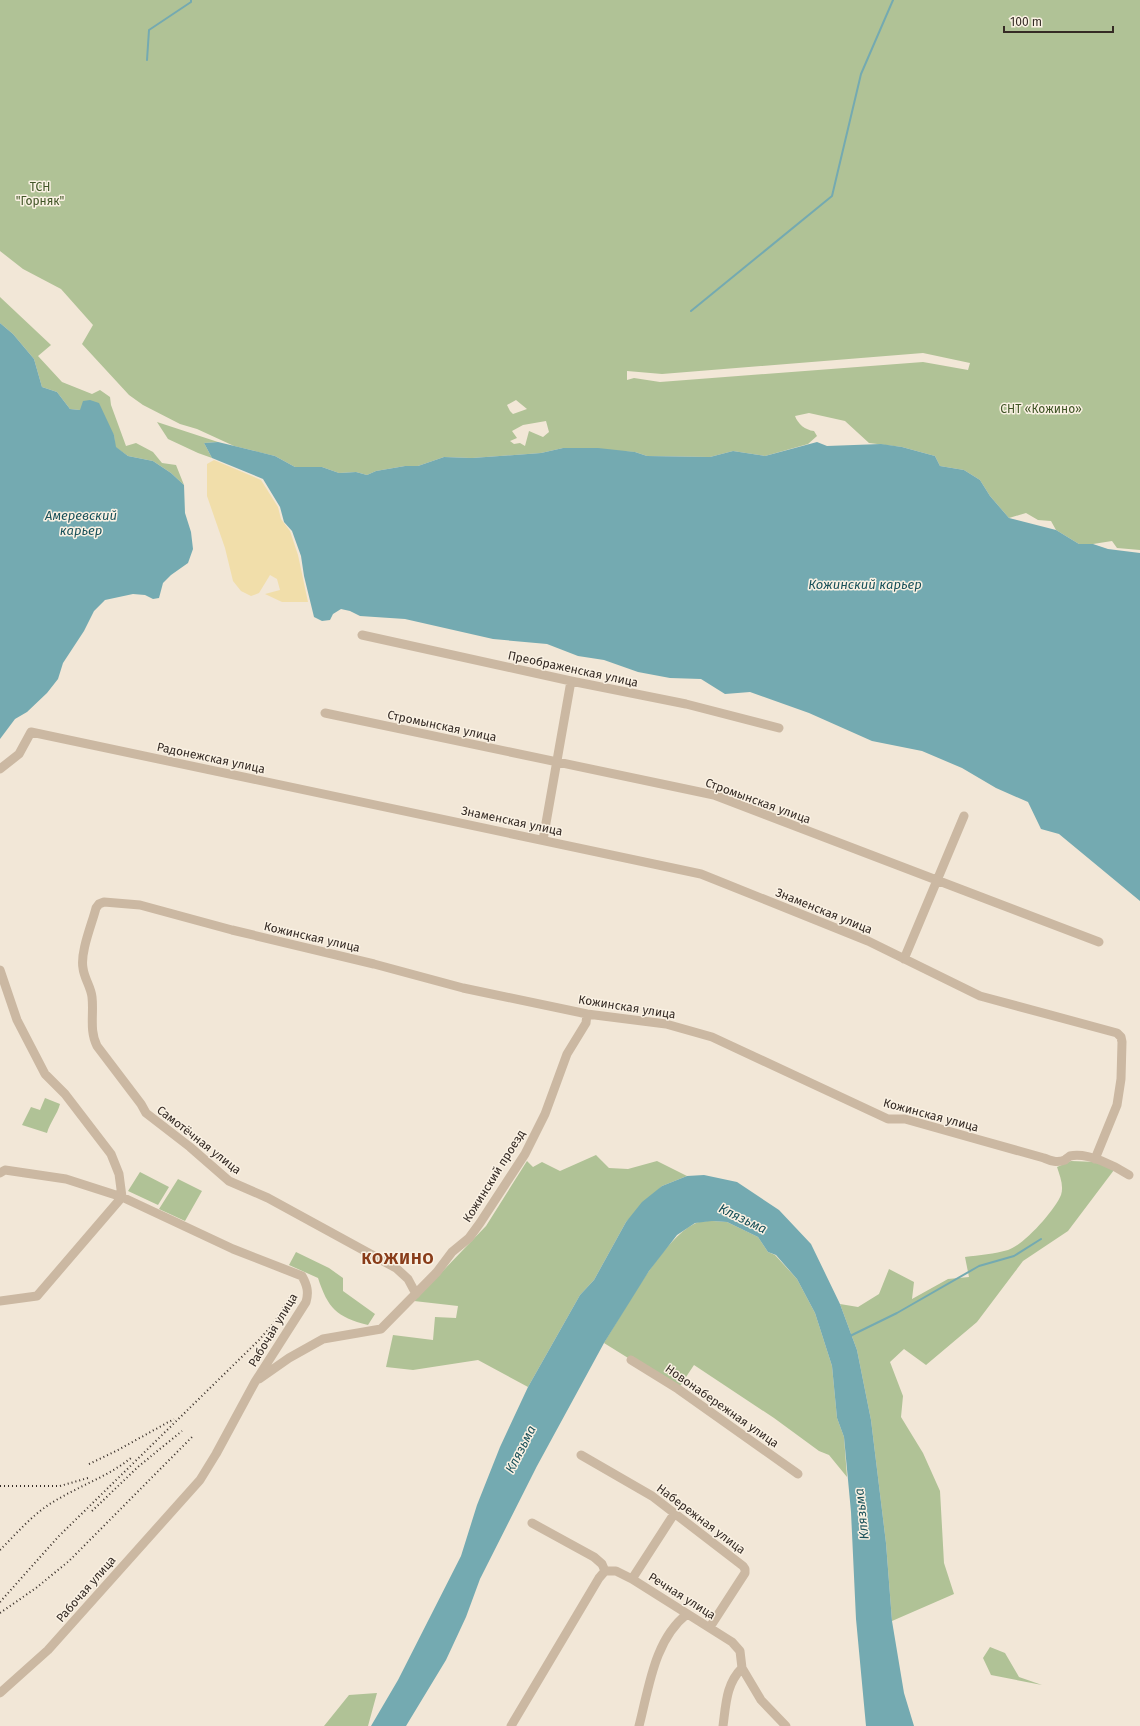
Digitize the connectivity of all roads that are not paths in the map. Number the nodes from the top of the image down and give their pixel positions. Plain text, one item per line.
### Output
1 (362, 635) dead end
2 (571, 681) junction
3 (325, 713) dead end
4 (779, 728) dead end
5 (558, 762) junction
6 (0, 769) edge
7 (386, 807) joint
8 (964, 816) dead end
9 (543, 840) junction
10 (938, 880) junction
11 (104, 902) joint
12 (1099, 942) dead end
13 (904, 959) junction
14 (0, 970) edge
15 (587, 1014) junction
16 (1095, 1159) junction
17 (0, 1174) edge
18 (1129, 1175) dead end
19 (122, 1197) junction
20 (416, 1294) junction
21 (0, 1301) edge
22 (632, 1360) dead end
23 (255, 1382) junction
24 (581, 1455) dead end
25 (798, 1474) dead end
26 (674, 1514) junction
27 (532, 1523) dead end
28 (605, 1572) junction
29 (632, 1580) junction
30 (686, 1614) junction
31 (710, 1627) junction
32 (742, 1668) junction
33 (0, 1693) edge
34 (512, 1726) edge
35 (639, 1726) edge
36 (724, 1726) edge
37 (786, 1726) edge

1 - 2 street, Преображенская улица
2 - 4 street, Преображенская улица
2 - 5 street
3 - 5 street, Стромынская улица
5 - 9 street
5 - 10 street, Стромынская улица
6 - 7 street, Радонежская улица
7 - 9 street, Знаменская улица
8 - 10 street
9 - 13 street, Знаменская улица
10 - 12 street, Стромынская улица
10 - 13 street
11 - 15 street, Кожинская улица
11 - 20 street, Самотёчная улица
13 - 16 street, Знаменская улица
14 - 19 street
15 - 16 street, Кожинская улица
15 - 20 street, Кожинский проезд
16 - 18 street, Кожинская улица
17 - 19 street, Рабочая улица
19 - 21 street
19 - 23 street, Рабочая улица
20 - 23 street, Кожинский проезд
22 - 25 street, Новонабережная улица
23 - 33 street, Рабочая улица
24 - 26 street, Набережная улица
26 - 29 street
26 - 31 street, Набережная улица
27 - 28 street
28 - 29 street, Речная улица
28 - 34 street
29 - 30 street, Речная улица
30 - 31 street, Речная улица
30 - 35 street
31 - 32 street, Речная улица
32 - 36 street
32 - 37 street, Речная улица

